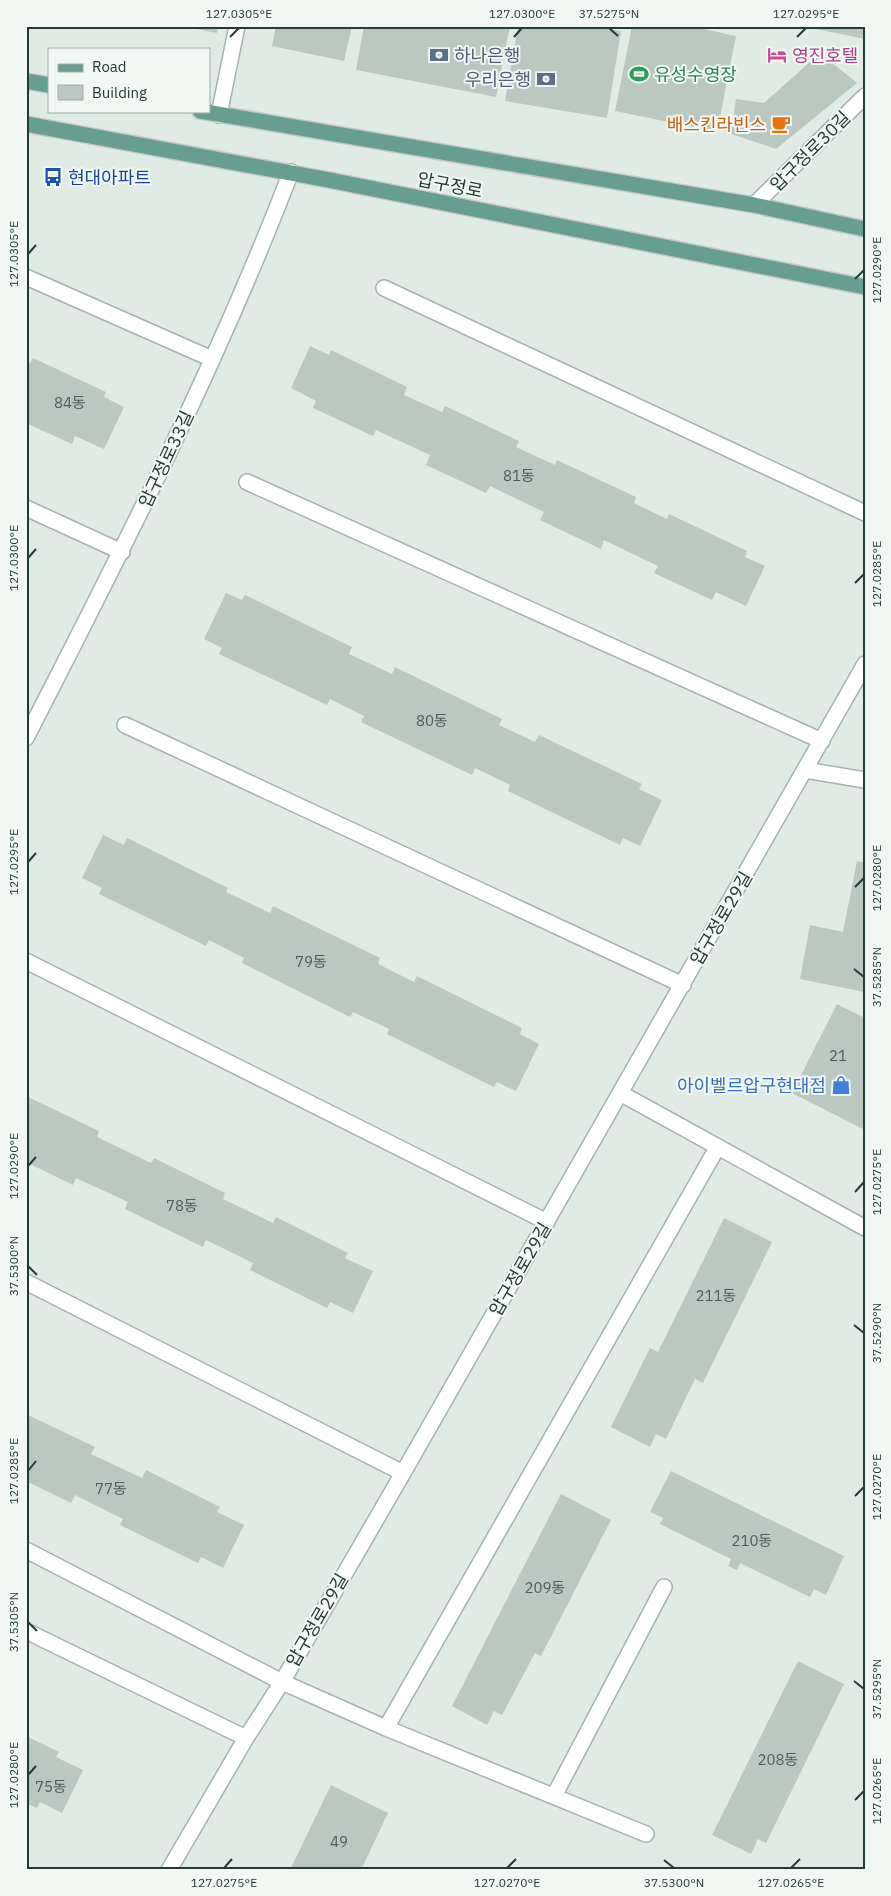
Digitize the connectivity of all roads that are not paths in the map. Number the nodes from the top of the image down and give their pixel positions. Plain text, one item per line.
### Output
1 (237, 26) edge
2 (26, 81) edge
3 (48, 85) edge
4 (865, 96) edge
5 (206, 112) edge
6 (219, 114) junction
7 (26, 124) edge
8 (291, 172) junction
9 (754, 206) junction
10 (865, 229) edge
11 (26, 277) edge
12 (865, 287) edge
13 (384, 288) dead end
14 (212, 359) junction
15 (247, 482) dead end
16 (26, 508) edge
17 (865, 513) edge
18 (122, 552) junction
19 (865, 664) edge
20 (125, 725) dead end
21 (26, 738) edge
22 (822, 741) junction
23 (805, 770) junction
24 (865, 780) edge
25 (26, 961) edge
26 (683, 985) junction
27 (620, 1093) junction
28 (717, 1148) junction
29 (547, 1222) junction
30 (865, 1228) edge
31 (26, 1282) edge
32 (403, 1473) junction
33 (26, 1550) edge
34 (664, 1587) dead end
35 (26, 1631) edge
36 (282, 1682) junction
37 (386, 1728) junction
38 (246, 1738) junction
39 (554, 1796) junction
40 (646, 1834) dead end
41 (169, 1870) edge

1 - 6 street
2 - 3 main road
4 - 9 street, 압구정로30길
5 - 6 main road, 압구정로
6 - 9 main road, 압구정로
7 - 8 main road, 압구정로
8 - 12 main road, 압구정로
8 - 14 street, 압구정로33길
9 - 10 main road, 압구정로
11 - 14 street
13 - 17 street
14 - 18 street, 압구정로33길
15 - 22 street
16 - 18 street
18 - 21 street, 압구정로33길
19 - 22 street, 압구정로29길
20 - 26 street
22 - 23 street, 압구정로29길
23 - 24 street
23 - 26 street, 압구정로29길
25 - 29 street
26 - 27 street, 압구정로29길
27 - 28 street
27 - 29 street, 압구정로29길
28 - 30 street
28 - 37 street
29 - 32 street, 압구정로29길
31 - 32 street
32 - 36 street, 압구정로29길
33 - 36 street
34 - 39 street
35 - 38 street
36 - 37 street
36 - 38 street, 압구정로29길
37 - 39 street
38 - 41 street, 압구정로29길
39 - 40 street

